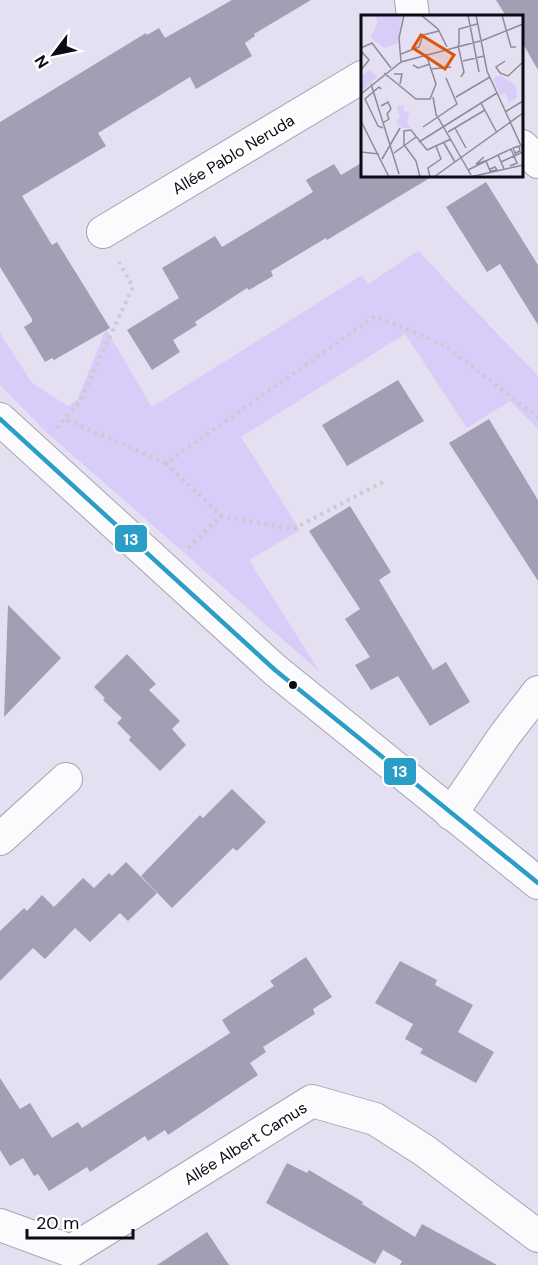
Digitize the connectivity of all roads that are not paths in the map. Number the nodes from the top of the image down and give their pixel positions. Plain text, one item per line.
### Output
1 (411, 0) edge
2 (413, 15) edge
3 (361, 78) edge
4 (523, 148) edge
5 (538, 162) edge
6 (103, 232) road end
7 (0, 419) edge
8 (538, 692) edge
9 (66, 779) dead end
10 (451, 814) junction
11 (0, 839) edge
12 (538, 883) edge
13 (0, 1225) edge
14 (538, 1236) edge
15 (73, 1258) edge

1 - 2 street
3 - 6 street, Allée Pablo Neruda
4 - 5 street
7 - 10 street
8 - 10 street
9 - 11 street
10 - 12 street
13 - 15 street, Allée Albert Camus
14 - 15 street, Allée Albert Camus

